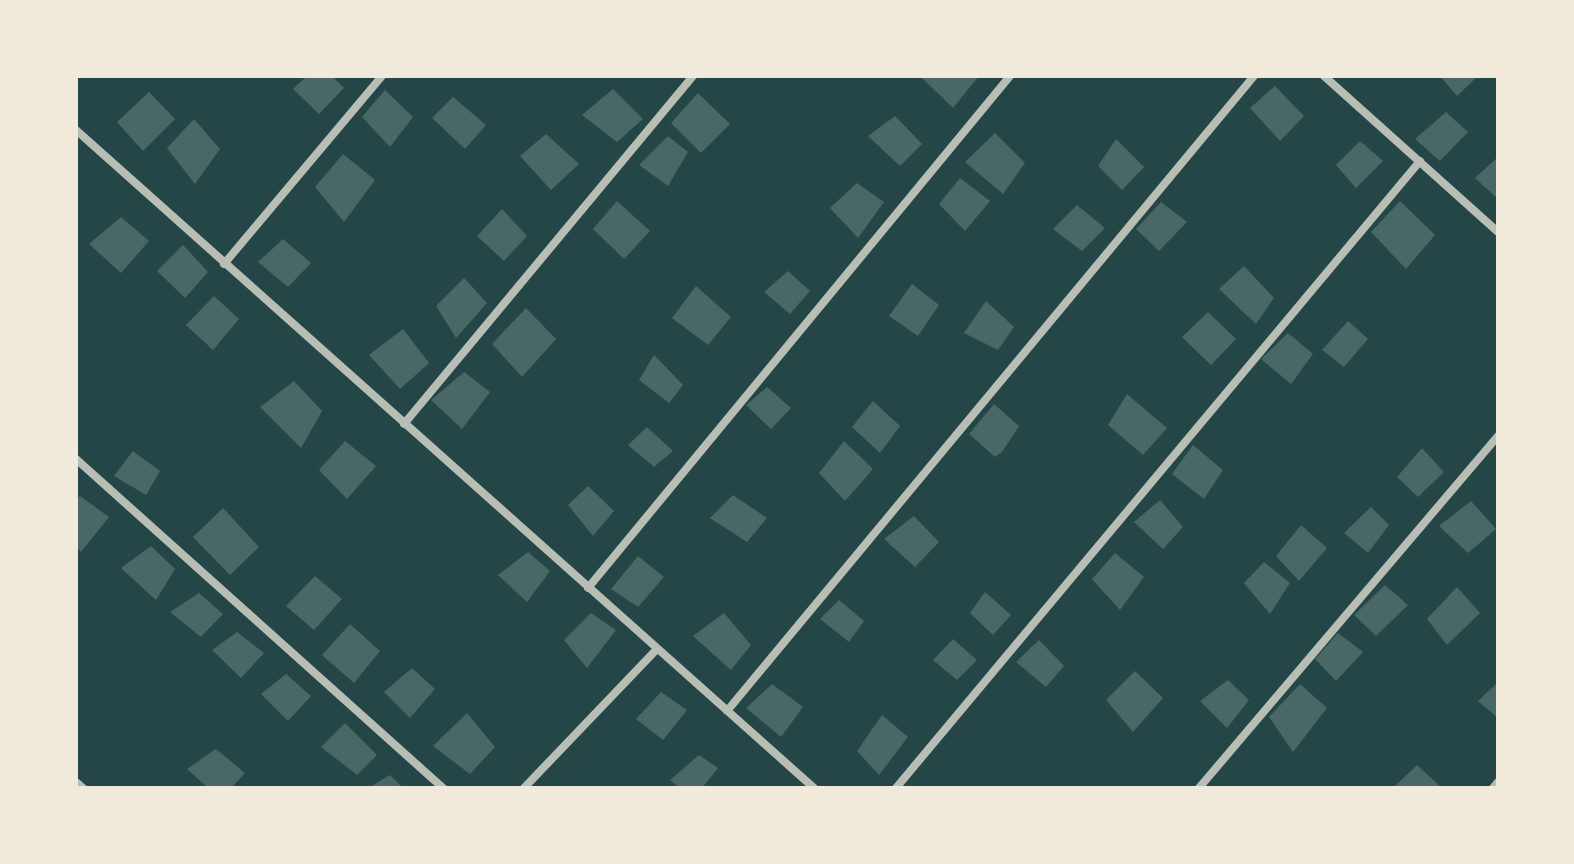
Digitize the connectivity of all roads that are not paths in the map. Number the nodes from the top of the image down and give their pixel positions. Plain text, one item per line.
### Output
1 (382, 76) edge
2 (693, 76) edge
3 (1010, 76) edge
4 (1254, 76) edge
5 (1324, 76) edge
6 (76, 130) edge
7 (1420, 161) junction
8 (1498, 232) edge
9 (224, 264) junction
10 (404, 424) junction
11 (1498, 436) edge
12 (76, 459) edge
13 (588, 588) junction
14 (657, 649) junction
15 (727, 711) junction
16 (76, 782) edge
17 (1498, 782) edge
18 (83, 788) edge
19 (443, 788) edge
20 (524, 788) edge
21 (814, 788) edge
22 (896, 788) edge
23 (1199, 788) edge
24 (1493, 788) edge

1 - 9 street
2 - 10 street
3 - 13 street
4 - 15 street
5 - 7 street
6 - 9 street
7 - 8 street
7 - 22 street
9 - 10 street
10 - 13 street
11 - 23 street
12 - 19 street
13 - 14 street
14 - 15 street
14 - 20 street
15 - 21 street
16 - 18 street
17 - 24 street

